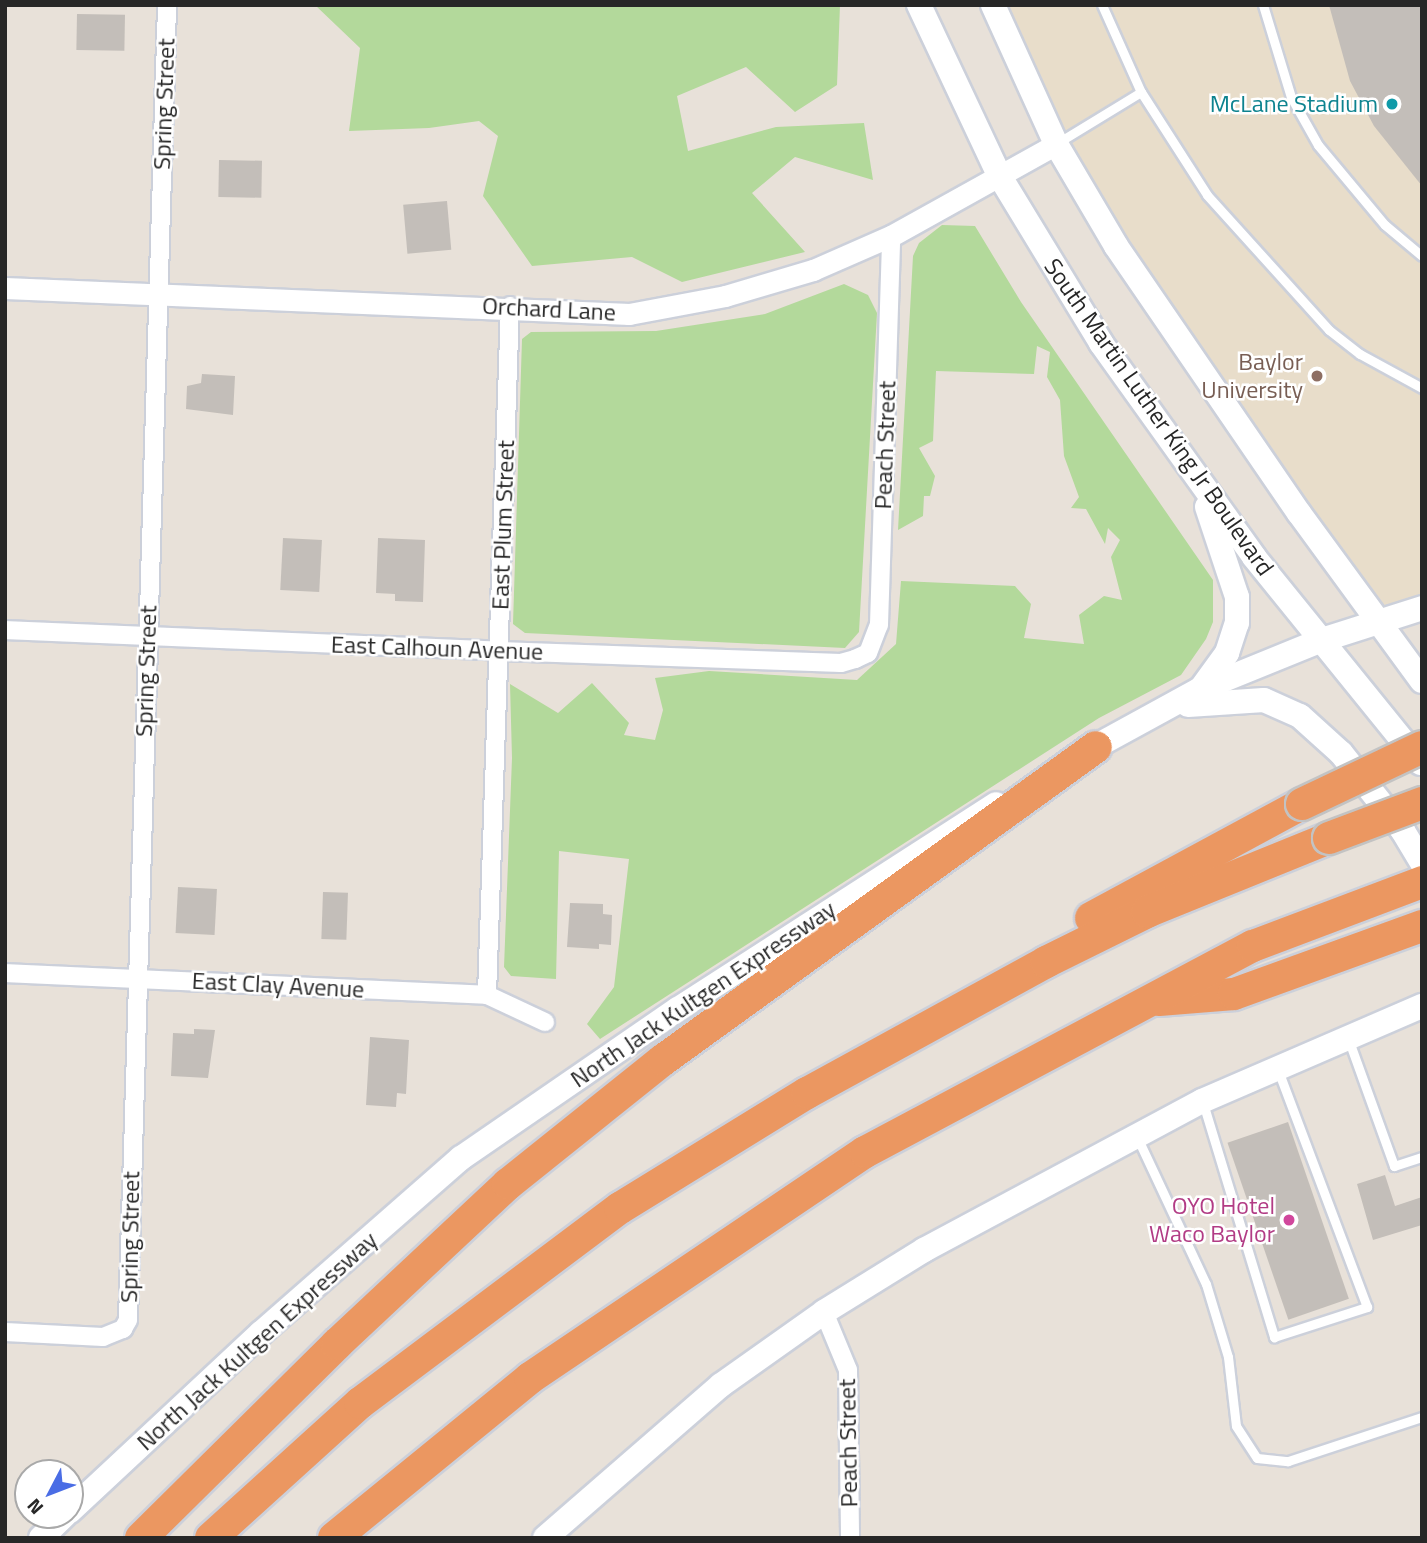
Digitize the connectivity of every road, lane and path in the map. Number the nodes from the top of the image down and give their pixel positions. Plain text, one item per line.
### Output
1 (167, 5) edge
2 (919, 5) edge
3 (993, 5) edge
4 (1102, 5) edge
5 (1263, 5) edge
6 (1141, 92) junction
7 (1056, 144) junction
8 (999, 175) junction
9 (891, 236) junction
10 (1422, 256) edge
11 (5, 288) edge
12 (158, 293) junction
13 (510, 306) junction
14 (1422, 388) edge
15 (1191, 471) junction
16 (1422, 608) edge
17 (1377, 621) junction
18 (5, 630) edge
19 (147, 635) junction
20 (1322, 640) junction
21 (499, 651) junction
22 (867, 653) joint
23 (1422, 681) edge
24 (1199, 690) junction
25 (1131, 726) junction
26 (1096, 747) junction
27 (1422, 747) edge
28 (1422, 764) edge
29 (1422, 803) edge
30 (1422, 863) edge
31 (1422, 882) edge
32 (1410, 929) edge
33 (5, 973) edge
34 (136, 978) junction
35 (1422, 988) edge
36 (487, 995) junction
37 (1144, 1001) junction
38 (1422, 1006) edge
39 (1398, 1014) junction
40 (545, 1022) dead end
41 (1347, 1036) junction
42 (1276, 1065) junction
43 (807, 1093) junction
44 (1202, 1101) junction
45 (1136, 1135) junction
46 (1422, 1157) edge
47 (824, 1312) junction
48 (5, 1332) edge
49 (1422, 1418) edge
50 (84, 1498) edge
51 (141, 1538) edge
52 (211, 1538) edge
53 (334, 1538) edge
54 (545, 1538) edge
55 (850, 1538) edge

1 - 12 street, Spring Street
2 - 8 main road, South Martin Luther King Jr Boulevard
3 - 7 main road
4 - 6 lane
5 - 10 lane
6 - 7 lane
6 - 14 lane
7 - 8 street, Orchard Lane
7 - 17 main road
8 - 9 street, Orchard Lane
8 - 15 main road, South Martin Luther King Jr Boulevard
9 - 13 street, Orchard Lane
9 - 22 street, Peach Street
11 - 12 street, Orchard Lane
12 - 13 street, Orchard Lane
12 - 19 street, Spring Street
13 - 21 street, East Plum Street
15 - 20 main road, South Martin Luther King Jr Boulevard
15 - 24 main road
16 - 17 main road, North Jack Kultgen Expressway
17 - 20 main road, North Jack Kultgen Expressway
17 - 23 main road
18 - 19 street, East Calhoun Avenue
19 - 21 street, East Calhoun Avenue
19 - 34 street, Spring Street
20 - 24 main road, North Jack Kultgen Expressway
20 - 28 main road, South Martin Luther King Jr Boulevard
21 - 22 street, East Calhoun Avenue
21 - 36 street, East Plum Street
24 - 25 main road, North Jack Kultgen Expressway
25 - 26 main road, North Jack Kultgen Expressway
25 - 30 main road
26 - 50 main road, North Jack Kultgen Expressway
26 - 51 highway
27 - 43 highway, bridge
29 - 43 highway, bridge
31 - 37 highway
32 - 37 highway
33 - 34 street, East Clay Avenue
34 - 36 street, East Clay Avenue
34 - 48 street, Spring Street
35 - 39 main road
36 - 40 street, East Clay Avenue
37 - 53 highway
38 - 39 main road
39 - 41 main road
41 - 42 main road
41 - 46 lane
42 - 44 main road
42 - 44 lane
43 - 52 highway
44 - 45 main road
45 - 47 main road
45 - 49 lane
47 - 54 main road
47 - 55 street, Peach Street

